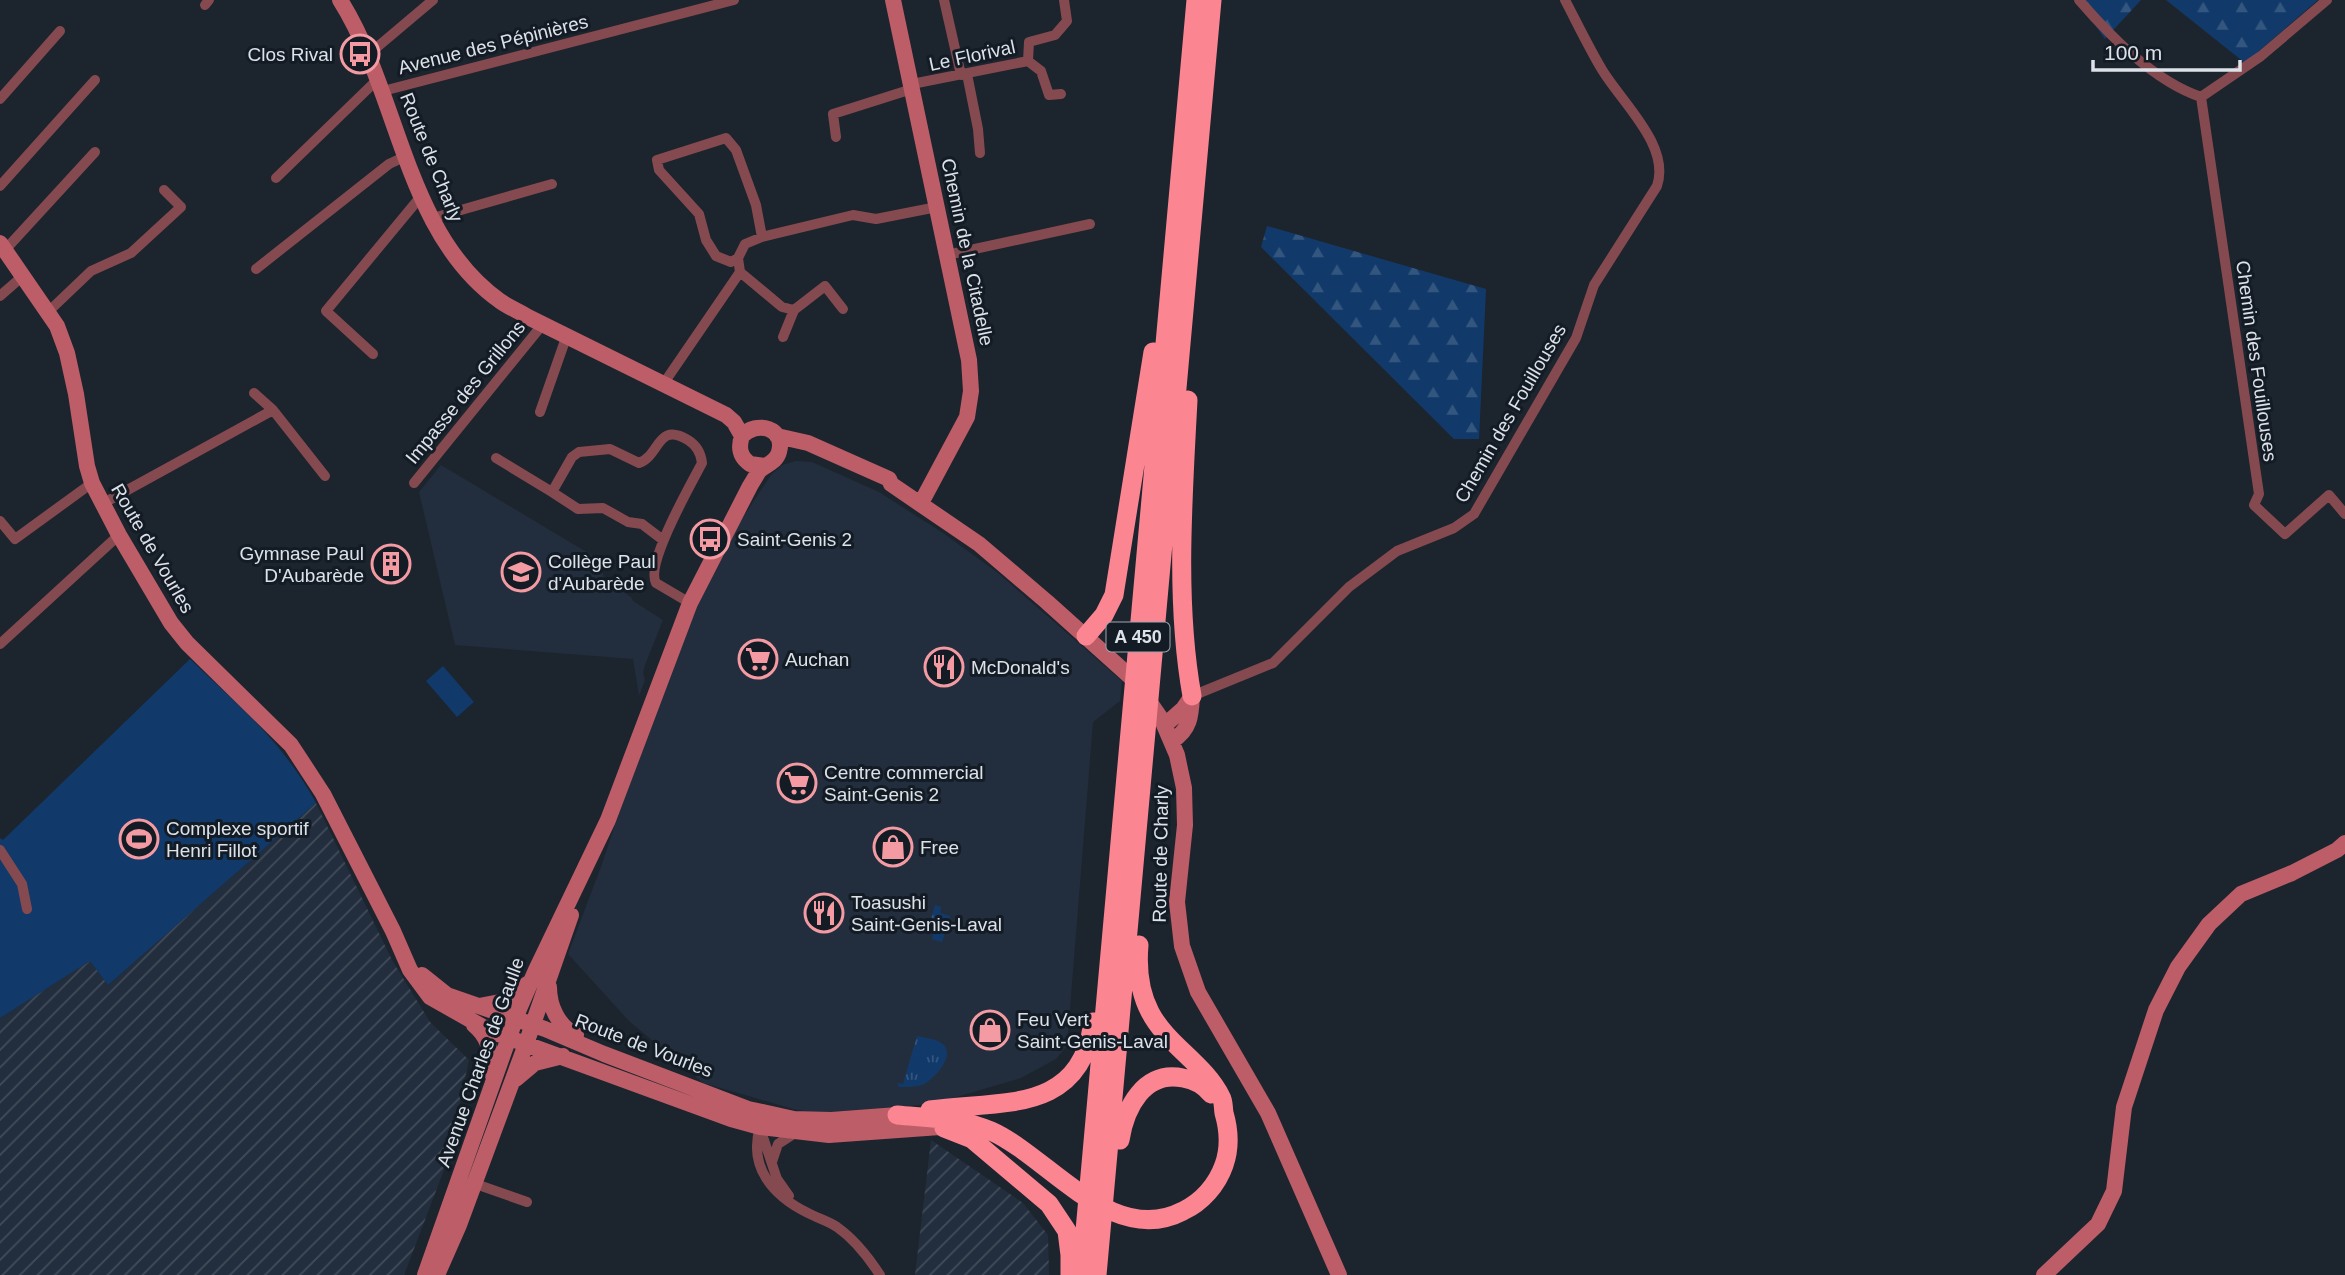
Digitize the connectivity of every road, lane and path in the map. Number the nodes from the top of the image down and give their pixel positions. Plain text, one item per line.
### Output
1 (340, 0) edge
2 (433, 0) edge
3 (734, 0) edge
4 (893, 0) edge
5 (944, 0) edge
6 (1064, 0) edge
7 (1196, 0) edge
8 (1212, 0) edge
9 (1565, 0) edge
10 (2079, 0) edge
11 (2327, 0) edge
12 (60, 32) dead end
13 (369, 54) junction
14 (1028, 61) junction
15 (964, 74) junction
16 (95, 80) dead end
17 (380, 85) junction
18 (912, 86) junction
19 (1061, 94) dead end
20 (2201, 97) junction
21 (0, 99) edge
22 (835, 138) dead end
23 (95, 152) dead end
24 (980, 153) dead end
25 (406, 156) junction
26 (276, 178) dead end
27 (552, 184) dead end
28 (0, 186) edge
29 (164, 190) dead end
30 (422, 195) junction
31 (937, 207) junction
32 (433, 218) junction
33 (1090, 224) dead end
34 (762, 237) junction
35 (3, 247) edge
36 (947, 255) junction
37 (738, 258) junction
38 (256, 269) dead end
39 (1188, 270) junction
40 (740, 272) junction
41 (24, 275) junction
42 (1170, 293) junction
43 (0, 296) edge
44 (843, 309) dead end
45 (794, 310) junction
46 (48, 312) junction
47 (543, 324) junction
48 (567, 335) junction
49 (783, 337) dead end
50 (373, 354) dead end
51 (664, 383) junction
52 (254, 393) dead end
53 (273, 410) junction
54 (540, 412) dead end
55 (748, 432) junction
56 (777, 436) junction
57 (496, 458) dead end
58 (745, 461) junction
59 (771, 462) junction
60 (325, 476) dead end
61 (92, 483) junction
62 (414, 483) dead end
63 (891, 484) junction
64 (552, 492) junction
65 (921, 503) junction
66 (102, 504) junction
67 (2345, 514) edge
68 (0, 521) edge
69 (119, 535) junction
70 (663, 540) junction
71 (686, 601) junction
72 (1086, 636) junction
73 (0, 644) edge
74 (1192, 696) junction
75 (1163, 722) junction
76 (1172, 741) junction
77 (1136, 843) junction
78 (2345, 843) edge
79 (0, 850) edge
80 (585, 869) junction
81 (27, 909) dead end
82 (1114, 909) junction
83 (536, 970) junction
84 (549, 981) junction
85 (471, 1012) junction
86 (521, 1031) junction
87 (604, 1055) junction
88 (564, 1056) junction
89 (492, 1085) junction
90 (697, 1089) junction
91 (508, 1090) junction
92 (1223, 1108) junction
93 (748, 1109) junction
94 (709, 1111) junction
95 (897, 1115) junction
96 (498, 1116) junction
97 (946, 1124) junction
98 (795, 1125) junction
99 (760, 1127) junction
100 (772, 1165) junction
101 (466, 1181) junction
102 (527, 1202) dead end
103 (797, 1206) junction
104 (1100, 1237) junction
105 (425, 1275) edge
106 (437, 1275) edge
107 (880, 1275) edge
108 (1070, 1275) edge
109 (1081, 1275) edge
110 (1097, 1275) edge
111 (1339, 1275) edge
112 (2045, 1275) edge

1 - 13 street, Route de Charly
2 - 13 street
3 - 17 street, Avenue des Pépinières
4 - 18 street, Chemin de la Citadelle
5 - 15 street
6 - 14 street
7 - 42 highway, A 450
8 - 39 highway, A 450
9 - 74 street, Chemin des Fouillouses
10 - 20 street
11 - 20 street
12 - 21 street
13 - 17 street, Route de Charly
14 - 15 street, Le Florival
14 - 19 street, Le Florival
15 - 18 street, Le Florival
15 - 24 street
16 - 28 street
17 - 25 street, Route de Charly
17 - 26 street
18 - 22 street, Le Florival
18 - 31 street, Chemin de la Citadelle
20 - 67 street, Chemin des Fouillouses
23 - 35 street
25 - 30 street, Route de Charly
25 - 38 street
27 - 32 street
29 - 46 street
30 - 32 street, Route de Charly
30 - 50 street
31 - 34 street
31 - 36 street, Chemin de la Citadelle
32 - 47 street, Route de Charly
33 - 36 street
34 - 37 street
34 - 37 street
35 - 41 street, Route de Vourles
36 - 65 street, Chemin de la Citadelle
37 - 40 street
39 - 74 highway
39 - 77 highway, A 450
40 - 45 street
40 - 51 street
41 - 43 street
41 - 46 street, Route de Vourles
42 - 72 highway
42 - 82 highway, A 450
44 - 45 street
45 - 49 street
46 - 61 street, Route de Vourles
47 - 48 street, Route de Charly
47 - 62 street, Impasse des Grillons
48 - 51 street, Route de Charly
48 - 54 street
51 - 55 street, Route de Charly
52 - 53 street
53 - 60 street
53 - 66 street
55 - 56 street
55 - 58 street
56 - 59 street
56 - 63 street, Route de Charly
57 - 64 street
58 - 59 street
58 - 71 street, Avenue Charles de Gaulle
59 - 63 street, Route de Charly
59 - 71 street, Avenue Charles de Gaulle
61 - 66 street, Route de Vourles
61 - 68 street
63 - 65 street, Route de Charly
64 - 70 street
64 - 70 street
65 - 72 street, Route de Charly
66 - 69 street, Route de Vourles
69 - 73 street
69 - 85 street, Route de Vourles
70 - 71 street
71 - 80 street, Avenue Charles de Gaulle
72 - 75 street, Route de Charly
74 - 75 street
74 - 76 street
75 - 76 street, Route de Charly
76 - 111 street, Route de Charly
77 - 92 highway
77 - 104 highway, A 450
78 - 112 street
79 - 81 street
80 - 83 street, Avenue Charles de Gaulle
80 - 84 street, Avenue Charles de Gaulle
82 - 95 highway
82 - 109 highway, A 450
83 - 85 street
83 - 86 street
84 - 86 street, Avenue Charles de Gaulle
84 - 87 street
85 - 86 street, Route de Vourles
85 - 89 street
86 - 87 street, Route de Vourles
86 - 88 street, Route de Vourles
86 - 89 street, Avenue Charles de Gaulle
86 - 91 street, Avenue Charles de Gaulle
86 - 96 street
87 - 90 street, Route de Vourles
88 - 91 street
88 - 94 street, Route de Vourles
89 - 101 street, Avenue Charles de Gaulle
90 - 93 street, Route de Vourles
90 - 94 street
91 - 96 street, Avenue Charles de Gaulle
92 - 97 highway
92 - 104 highway
93 - 98 street, Route de Vourles
93 - 99 street
94 - 99 street, Route de Vourles
95 - 97 highway
95 - 98 street, Route de Vourles
96 - 101 street, Avenue Charles de Gaulle
97 - 98 street, Route de Vourles
97 - 108 highway
98 - 99 street
98 - 100 street
99 - 100 street
99 - 103 street
100 - 103 street
101 - 102 street
101 - 105 street, Avenue Charles de Gaulle
101 - 106 street, Avenue Charles de Gaulle
103 - 107 street
104 - 110 highway, A 450

